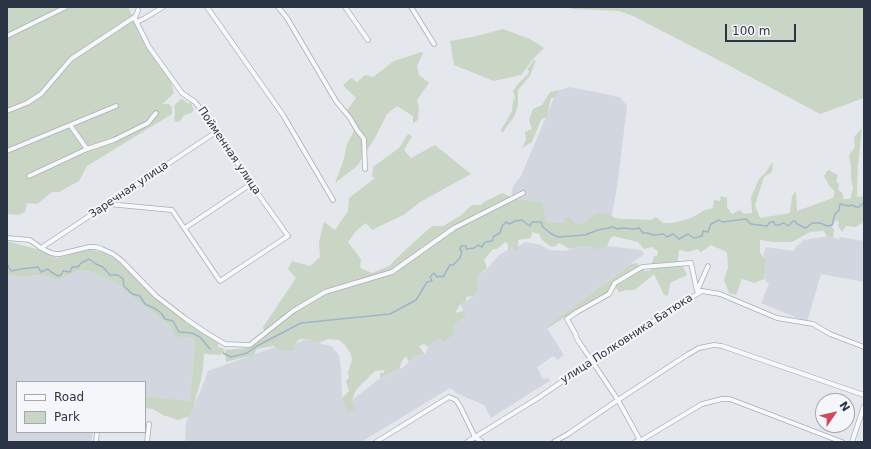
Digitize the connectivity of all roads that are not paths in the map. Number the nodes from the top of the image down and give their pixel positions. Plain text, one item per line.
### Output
1 (66, 7) edge
2 (163, 7) edge
3 (207, 7) edge
4 (278, 7) edge
5 (345, 7) edge
6 (411, 7) edge
7 (138, 10) dead end
8 (134, 17) junction
9 (137, 22) junction
10 (7, 36) edge
11 (368, 40) dead end
12 (434, 44) dead end
13 (116, 106) dead end
14 (7, 111) edge
15 (156, 113) dead end
16 (70, 125) junction
17 (216, 132) junction
18 (87, 148) junction
19 (7, 152) edge
20 (365, 169) dead end
21 (29, 176) dead end
22 (251, 184) junction
23 (523, 193) dead end
24 (333, 200) dead end
25 (108, 204) junction
26 (185, 228) junction
27 (7, 238) edge
28 (41, 248) junction
29 (708, 266) dead end
30 (700, 291) junction
31 (864, 347) edge
32 (592, 361) junction
33 (864, 395) edge
34 (618, 400) junction
35 (864, 406) edge
36 (149, 424) dead end
37 (476, 437) junction
38 (641, 441) edge
39 (147, 442) edge
40 (376, 442) edge
41 (468, 442) edge
42 (482, 442) edge
43 (554, 442) edge
44 (635, 442) edge
45 (842, 442) edge
46 (852, 442) edge

1 - 10 street
2 - 9 street
3 - 24 street
4 - 20 street
5 - 11 street
6 - 12 street
7 - 8 street
8 - 9 street, Пойменная улица
8 - 14 street
9 - 17 street, Пойменная улица
13 - 16 street
15 - 18 street
16 - 18 street
16 - 19 street
17 - 22 street, Пойменная улица
17 - 25 street, Заречная улица
18 - 21 street
22 - 26 street
22 - 26 street, Пойменная улица
23 - 28 street
25 - 26 street
25 - 28 street, Заречная улица
27 - 28 street
29 - 30 street
30 - 31 street, улица Полковника Батюка
30 - 32 street, улица Полковника Батюка
30 - 32 street
32 - 34 street
32 - 37 street, улица Полковника Батюка
33 - 34 street
34 - 38 street
34 - 43 street
35 - 46 street
36 - 39 street
37 - 40 street
37 - 41 street, улица Полковника Батюка
37 - 42 street
38 - 44 street
38 - 45 street

